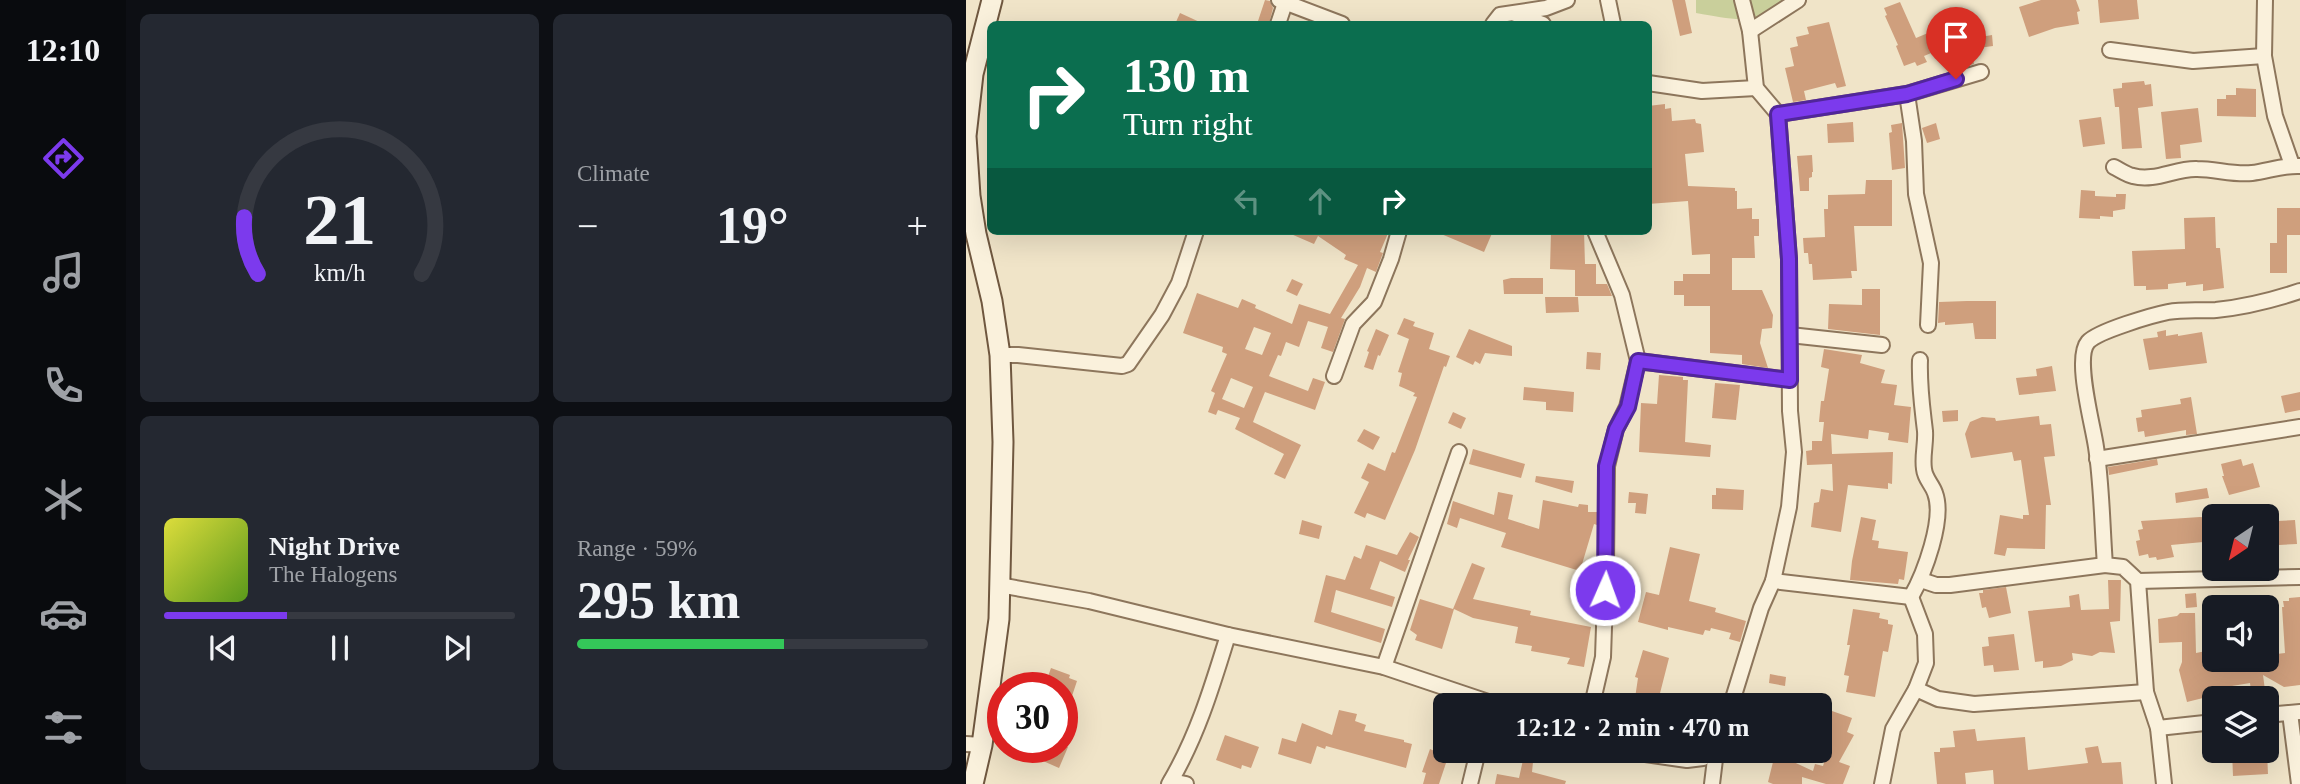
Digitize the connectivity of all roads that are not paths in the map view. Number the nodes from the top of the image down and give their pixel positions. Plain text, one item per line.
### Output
1 (992, 0) edge
2 (1567, 0) edge
3 (1608, 0) edge
4 (1742, 0) edge
5 (1798, 0) edge
6 (2265, 0) edge
7 (1283, 1) edge
8 (1515, 14) junction
9 (1279, 21) edge
10 (1334, 21) edge
11 (1495, 21) edge
12 (1535, 21) edge
13 (1612, 21) edge
14 (1750, 31) junction
15 (2110, 50) dead end
16 (2264, 56) junction
17 (1981, 72) dead end
18 (1652, 84) edge
19 (1756, 88) junction
20 (1907, 94) junction
21 (1778, 114) junction
22 (2296, 166) edge
23 (2113, 167) dead end
24 (1195, 235) edge
25 (1398, 235) edge
26 (1597, 235) edge
27 (2300, 291) edge
28 (1928, 325) dead end
29 (1790, 335) junction
30 (1882, 345) dead end
31 (1000, 355) junction
32 (1920, 360) dead end
33 (1638, 361) junction
34 (1334, 376) dead end
35 (1790, 380) junction
36 (2300, 427) edge
37 (1459, 452) dead end
38 (2097, 458) junction
39 (2105, 565) junction
40 (2300, 577) edge
41 (1921, 580) junction
42 (1773, 581) junction
43 (2138, 582) junction
44 (999, 585) junction
45 (1911, 597) junction
46 (1228, 635) junction
47 (1384, 667) junction
48 (1916, 689) junction
49 (2146, 692) junction
50 (1458, 693) edge
51 (1594, 693) edge
52 (1735, 693) edge
53 (2295, 712) edge
54 (2202, 723) edge
55 (2158, 728) junction
56 (974, 745) edge
57 (1475, 763) edge
58 (1713, 763) edge
59 (1170, 783) edge
60 (972, 784) edge
61 (1186, 784) edge
62 (1470, 784) edge
63 (1712, 784) edge
64 (1882, 784) edge
65 (2164, 784) edge
66 (2299, 784) edge

1 - 31 street
2 - 8 street
3 - 13 street
4 - 14 street
5 - 14 street
6 - 16 street
7 - 9 street
7 - 10 street
8 - 11 street
8 - 12 street
14 - 19 street
15 - 16 street
16 - 22 street
17 - 20 street
18 - 19 street
19 - 21 street
20 - 21 street
20 - 28 street
21 - 29 street
22 - 23 street
24 - 31 street
25 - 34 street
26 - 33 street
27 - 38 street
29 - 30 street
29 - 35 street
31 - 44 street
32 - 41 street
33 - 35 street
33 - 51 street
35 - 42 street
36 - 38 street
37 - 47 street
38 - 39 street
39 - 41 street
39 - 43 street
40 - 43 street
41 - 45 street
42 - 45 street
42 - 52 street
43 - 49 street
44 - 46 street
44 - 56 street
45 - 48 street
46 - 47 street
46 - 59 street
47 - 50 street
48 - 49 street
48 - 64 street
49 - 55 street
53 - 66 street
54 - 55 street
55 - 65 street
56 - 60 street
57 - 62 street
58 - 63 street
59 - 61 street

